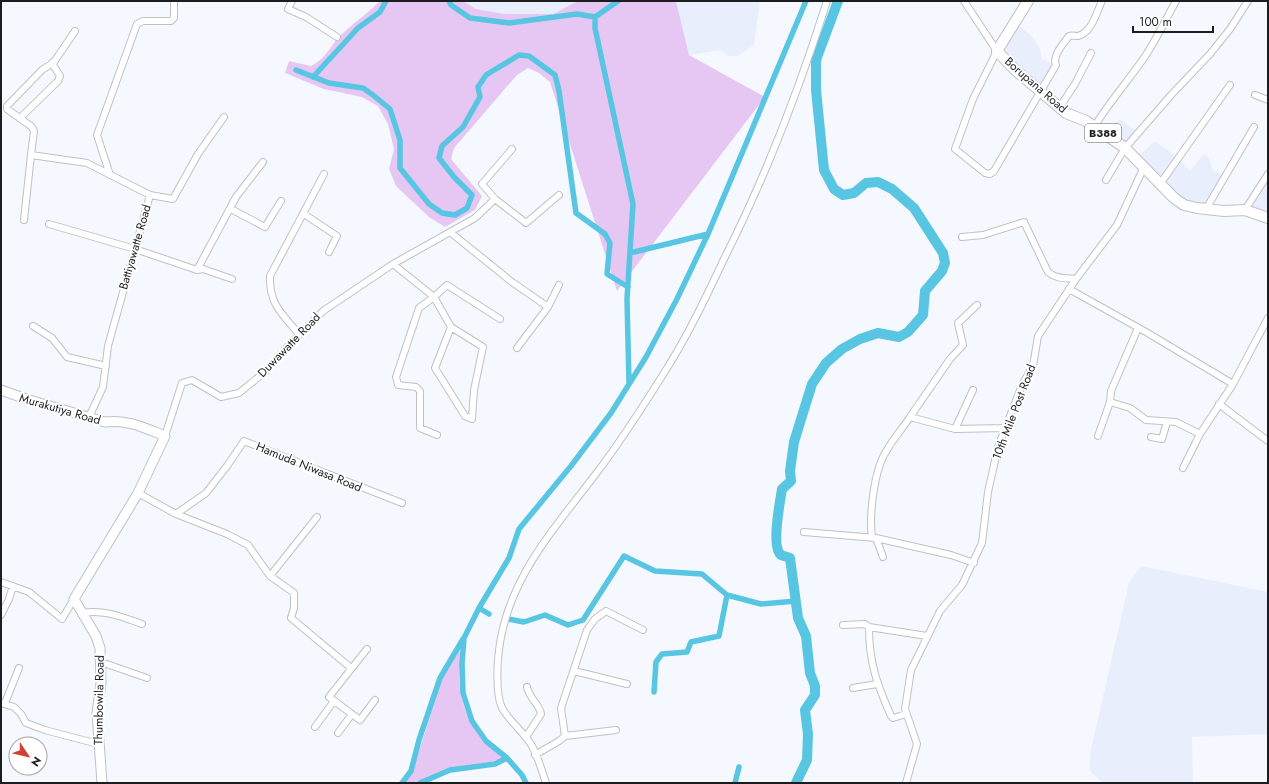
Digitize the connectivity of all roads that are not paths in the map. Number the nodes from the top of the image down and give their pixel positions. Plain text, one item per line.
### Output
1 (174, 1) edge
2 (292, 1) edge
3 (827, 1) edge
4 (964, 1) edge
5 (1028, 1) edge
6 (1102, 1) edge
7 (1176, 1) edge
8 (1248, 1) edge
9 (74, 31) dead end
10 (337, 37) dead end
11 (997, 51) junction
12 (1091, 53) dead end
13 (52, 63) junction
14 (1230, 85) dead end
15 (1040, 92) junction
16 (1255, 95) dead end
17 (1268, 100) edge
18 (1059, 108) junction
19 (224, 117) dead end
20 (20, 118) junction
21 (1094, 127) junction
22 (1254, 127) dead end
23 (1125, 148) junction
24 (512, 149) dead end
25 (31, 155) junction
26 (263, 162) dead end
27 (1144, 167) junction
28 (324, 174) dead end
29 (1268, 174) edge
30 (110, 175) junction
31 (1106, 180) dead end
32 (1160, 184) junction
33 (150, 195) junction
34 (559, 195) dead end
35 (495, 199) junction
36 (281, 201) dead end
37 (231, 209) junction
38 (1206, 209) junction
39 (1245, 210) junction
40 (304, 214) junction
41 (1268, 218) edge
42 (24, 220) dead end
43 (49, 224) dead end
44 (450, 232) junction
45 (962, 237) dead end
46 (135, 249) junction
47 (329, 252) dead end
48 (393, 264) junction
49 (197, 270) junction
50 (232, 279) dead end
51 (1076, 279) junction
52 (559, 285) dead end
53 (1069, 289) junction
54 (434, 297) junction
55 (977, 305) dead end
56 (548, 307) junction
57 (1268, 318) edge
58 (500, 319) dead end
59 (34, 326) dead end
60 (451, 327) junction
61 (1138, 328) junction
62 (299, 334) junction
63 (517, 348) dead end
64 (106, 366) junction
65 (1233, 384) junction
66 (1, 390) edge
67 (973, 390) dead end
68 (1110, 402) junction
69 (1219, 404) junction
70 (89, 417) junction
71 (910, 417) junction
72 (1167, 422) junction
73 (1005, 428) junction
74 (956, 429) junction
75 (1200, 434) junction
76 (437, 435) dead end
77 (166, 436) junction
78 (1098, 436) dead end
79 (1151, 437) dead end
80 (1268, 441) edge
81 (1183, 468) dead end
82 (138, 493) junction
83 (402, 503) dead end
84 (176, 514) junction
85 (317, 517) dead end
86 (804, 532) dead end
87 (874, 538) junction
88 (883, 557) dead end
89 (974, 563) junction
90 (270, 576) junction
91 (1, 582) edge
92 (13, 586) junction
93 (74, 599) junction
94 (82, 613) junction
95 (1, 615) edge
96 (142, 624) dead end
97 (843, 625) dead end
98 (869, 627) junction
99 (644, 630) dead end
100 (927, 636) junction
101 (366, 649) dead end
102 (101, 662) junction
103 (19, 668) dead end
104 (351, 668) junction
105 (574, 671) junction
106 (146, 678) dead end
107 (627, 684) dead end
108 (876, 684) junction
109 (527, 687) dead end
110 (853, 688) dead end
111 (374, 700) dead end
112 (334, 701) junction
113 (3, 703) edge
114 (352, 714) junction
115 (906, 714) junction
116 (315, 727) dead end
117 (616, 730) dead end
118 (338, 733) dead end
119 (565, 736) junction
120 (526, 737) junction
121 (98, 744) junction
122 (536, 755) junction
123 (102, 783) edge
124 (546, 783) edge
125 (906, 783) edge

1 - 30 street
2 - 10 street
3 - 120 street
4 - 11 street
5 - 11 main road, Borupana Road
6 - 15 street
7 - 21 street
8 - 23 street
9 - 13 street
11 - 15 main road, Borupana Road / B388
11 - 15 street
12 - 18 street
13 - 20 street
13 - 20 street
14 - 32 street
15 - 18 main road, Borupana Road / B388
16 - 17 street
18 - 21 main road, Borupana Road / B388
19 - 33 street, Battiyawatte Road
20 - 25 street
21 - 23 main road, Borupana Road / B388
22 - 38 street
23 - 27 main road, Borupana Road / B388
23 - 31 street
24 - 35 street
25 - 30 street
25 - 42 street
26 - 37 street
27 - 32 main road, Borupana Road / B388
27 - 51 street, 10th Mile Post Road
28 - 40 street
29 - 39 street
30 - 33 street
32 - 38 main road, Borupana Road / B388
33 - 46 street, Battiyawatte Road
34 - 35 street
35 - 44 street, Duwawatte Road
36 - 37 street
37 - 49 street
38 - 39 main road, Borupana Road / B388
39 - 41 main road, Borupana Road / B388
40 - 47 street
40 - 62 street
43 - 46 street
44 - 48 street, Duwawatte Road
44 - 56 street
45 - 51 street
46 - 49 street
46 - 64 street, Battiyawatte Road
48 - 54 street
48 - 62 street, Duwawatte Road
49 - 50 street
51 - 53 street, 10th Mile Post Road
52 - 56 street
53 - 61 street
53 - 73 street, 10th Mile Post Road
54 - 58 street
54 - 60 street
54 - 76 street
55 - 71 street
56 - 63 street
57 - 65 street
59 - 64 street
60 - 60 street
61 - 65 street
61 - 68 street
62 - 77 street, Duwawatte Road
64 - 70 street, Battiyawatte Road
65 - 69 street
66 - 70 street, Murakutiya Road
67 - 74 street
68 - 72 street
68 - 78 street
69 - 75 street
69 - 80 street
70 - 77 street, Murakutiya Road
71 - 74 street
71 - 87 street
72 - 75 street
72 - 79 street
73 - 74 street
73 - 89 street, 10th Mile Post Road
75 - 81 street
77 - 82 street, Duwawatte Road
82 - 84 street
82 - 93 street, Duwawatte Road
83 - 84 street, Hamuda Niwasa Road
84 - 90 street
85 - 90 street
86 - 87 street
87 - 88 street
87 - 89 street
89 - 100 street, 10th Mile Post Road
90 - 104 street
91 - 92 street
92 - 93 street
92 - 95 street
93 - 94 street, Thumbowila Road
94 - 96 street
94 - 102 street, Thumbowila Road
97 - 98 street
98 - 100 street
98 - 108 street
99 - 105 street
100 - 115 street, 10th Mile Post Road
101 - 104 street
102 - 106 street
102 - 121 street, Thumbowila Road
103 - 113 street
104 - 112 street
105 - 107 street
105 - 119 street
108 - 110 street
108 - 115 street
109 - 120 street
111 - 114 street
112 - 114 street
112 - 116 street
113 - 121 street
114 - 118 street
115 - 125 street, 10th Mile Post Road
117 - 119 street
119 - 122 street
120 - 122 street
121 - 123 street, Thumbowila Road
122 - 124 street

